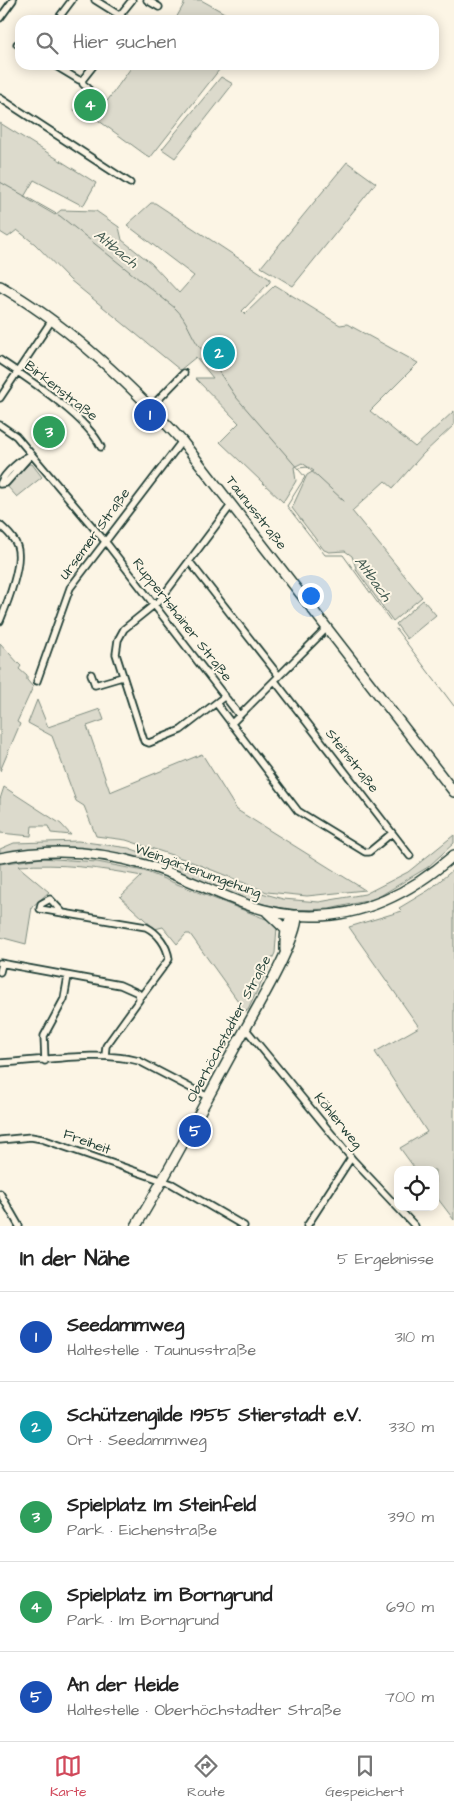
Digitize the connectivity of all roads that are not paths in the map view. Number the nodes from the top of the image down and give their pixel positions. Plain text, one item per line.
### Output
1 (13, 0) edge
2 (72, 0) edge
3 (95, 0) edge
4 (132, 0) edge
5 (147, 0) edge
6 (159, 7) dead end
7 (61, 15) edge
8 (120, 15) joint
9 (0, 18) edge
10 (63, 70) edge
11 (90, 70) edge
12 (82, 80) junction
13 (88, 88) dead end
14 (0, 98) edge
15 (130, 183) dead end
16 (0, 286) edge
17 (52, 320) junction
18 (0, 360) edge
19 (17, 372) junction
20 (184, 373) dead end
21 (0, 398) edge
22 (150, 408) junction
23 (0, 424) edge
24 (182, 441) junction
25 (101, 447) dead end
26 (31, 455) junction
27 (0, 484) edge
28 (232, 504) junction
29 (0, 525) edge
30 (104, 542) junction
31 (189, 561) junction
32 (154, 606) junction
33 (0, 621) edge
34 (327, 628) junction
35 (91, 674) dead end
36 (122, 677) junction
37 (277, 679) junction
38 (37, 681) dead end
39 (225, 696) junction
40 (216, 703) junction
41 (239, 715) junction
42 (231, 724) junction
43 (454, 792) edge
44 (392, 833) junction
45 (454, 855) edge
46 (410, 856) dead end
47 (0, 858) edge
48 (265, 910) junction
49 (63, 913) dead end
50 (297, 915) junction
51 (286, 931) junction
52 (285, 950) junction
53 (1, 964) edge
54 (0, 972) edge
55 (68, 976) junction
56 (139, 997) junction
57 (245, 1028) junction
58 (105, 1056) junction
59 (45, 1060) junction
60 (0, 1063) edge
61 (208, 1097) junction
62 (0, 1140) edge
63 (351, 1158) junction
64 (162, 1182) junction
65 (0, 1193) edge
66 (20, 1226) edge
67 (136, 1226) edge
68 (244, 1226) edge
69 (307, 1226) edge
70 (415, 1226) edge

1 - 9 street
2 - 7 street
3 - 8 street
4 - 8 street
5 - 6 street
10 - 12 street
11 - 12 street
12 - 13 street
14 - 15 street
16 - 17 street, Taunusstraße
17 - 19 street
17 - 22 street, Taunusstraße
18 - 19 street, Birkenstraße
19 - 21 street
19 - 25 street, Birkenstraße
20 - 22 street
22 - 24 street, Taunusstraße
23 - 26 street, Ruppertshainer Straße
24 - 28 street, Taunusstraße
24 - 30 street, Ursemer Straße
26 - 27 street
26 - 30 street, Ruppertshainer Straße
28 - 31 street
28 - 34 street, Taunusstraße
29 - 33 street
30 - 32 street, Ruppertshainer Straße
30 - 38 street, Ursemer Straße
31 - 32 street
31 - 37 street, Steinstraße
32 - 36 street
32 - 39 street, Ruppertshainer Straße
34 - 37 street
34 - 43 street, Taunusstraße
35 - 36 street
36 - 40 street
37 - 41 street
37 - 44 street, Steinstraße
39 - 40 street
39 - 41 street, Ruppertshainer Straße
40 - 42 street, Ruppertshainer Straße
41 - 42 street
42 - 44 street, Ruppertshainer Straße
44 - 46 street, Steinstraße
45 - 50 street
47 - 48 street, Weingärtenumgehung
48 - 50 street, Weingärtenumgehung
48 - 51 street
49 - 56 street
50 - 51 street
50 - 52 street, Oberhöchstadter Straße
51 - 52 street, Oberhöchstadter Straße
52 - 57 street, Oberhöchstadter Straße
53 - 54 street
53 - 55 street
55 - 56 street
55 - 59 street
56 - 58 street
57 - 61 street, Oberhöchstadter Straße
57 - 63 street, Köhlerweg
58 - 59 street
58 - 61 street
59 - 60 street
61 - 64 street, Oberhöchstadter Straße
62 - 64 street, Freiheit
63 - 69 street
63 - 70 street, Köhlerweg
64 - 67 street, Oberhöchstadter Straße
64 - 68 street, Freiheit
65 - 66 street

